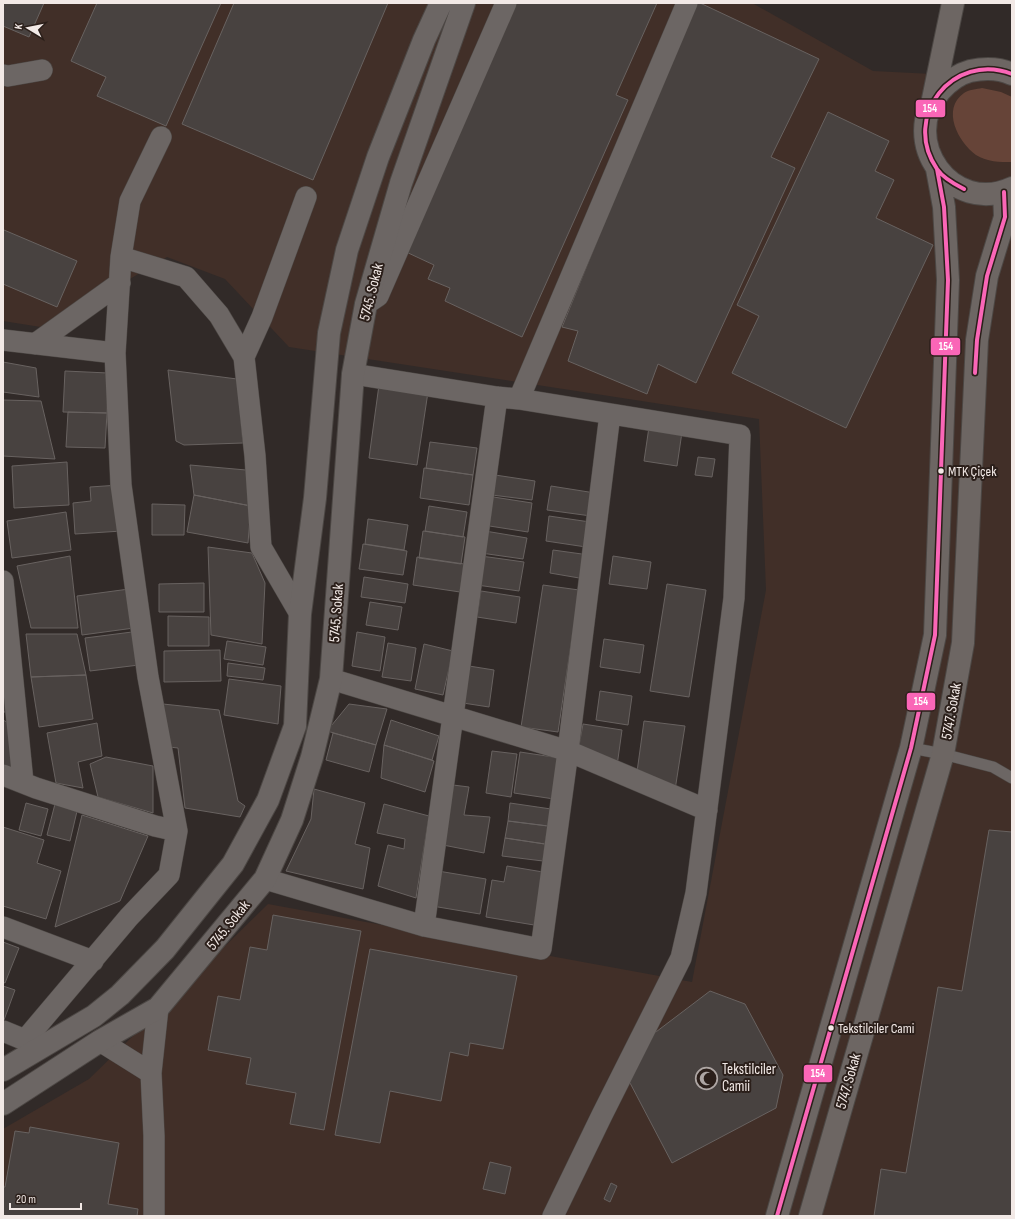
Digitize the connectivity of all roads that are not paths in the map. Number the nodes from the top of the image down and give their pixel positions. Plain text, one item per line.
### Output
1 (441, 3) edge
2 (464, 3) edge
3 (506, 3) edge
4 (687, 3) edge
5 (953, 3) edge
6 (42, 70) dead end
7 (1012, 74) edge
8 (3, 75) edge
9 (933, 99) junction
10 (161, 136) dead end
11 (937, 169) junction
12 (1008, 190) edge
13 (306, 197) dead end
14 (121, 257) junction
15 (120, 283) junction
16 (366, 304) junction
17 (3, 340) edge
18 (35, 344) junction
19 (114, 353) junction
20 (244, 357) junction
21 (353, 374) junction
22 (497, 397) junction
23 (519, 399) junction
24 (610, 414) junction
25 (3, 581) edge
26 (300, 614) junction
27 (7, 665) edge
28 (331, 679) junction
29 (454, 716) junction
30 (911, 748) junction
31 (568, 750) junction
32 (943, 754) junction
33 (3, 775) edge
34 (1012, 778) edge
35 (23, 782) junction
36 (707, 810) junction
37 (177, 831) junction
38 (265, 879) junction
39 (424, 926) junction
40 (3, 927) edge
41 (93, 961) junction
42 (158, 1008) junction
43 (3, 1031) edge
44 (100, 1041) junction
45 (28, 1046) junction
46 (3, 1070) edge
47 (151, 1073) junction
48 (3, 1104) edge
49 (154, 1216) edge
50 (553, 1216) edge
51 (777, 1216) edge
52 (810, 1216) edge

1 - 26 street, 5745. Sokak
2 - 16 street, 5745. Sokak
3 - 16 street
4 - 23 street
5 - 9 main road
6 - 8 street
7 - 9 main road
9 - 11 main road
10 - 14 street
11 - 12 main road
11 - 30 main road, 5747. Sokak
12 - 32 main road, 5747. Sokak
13 - 20 street
14 - 15 street
14 - 20 street
15 - 18 street
15 - 19 street
16 - 21 street, 5745. Sokak
17 - 18 street
18 - 19 street
19 - 37 street
20 - 26 street
21 - 22 street
21 - 28 street, 5745. Sokak
22 - 23 street
22 - 29 street
23 - 24 street
24 - 31 street
24 - 36 street
25 - 27 street
26 - 45 street, 5745. Sokak
27 - 35 street
28 - 29 street
28 - 38 street, 5745. Sokak
29 - 31 street
29 - 39 street
30 - 32 lane
30 - 51 main road, 5747. Sokak
31 - 36 street
31 - 39 street
32 - 34 lane
32 - 52 main road, 5747. Sokak
33 - 35 street
35 - 37 street
36 - 50 street
37 - 41 street
38 - 39 street
38 - 42 street, 5745. Sokak
40 - 41 street
41 - 45 street
42 - 44 street, 5745. Sokak
42 - 47 street
43 - 45 street
44 - 47 street
44 - 48 street, 5745. Sokak
45 - 46 street, 5745. Sokak
47 - 49 street

